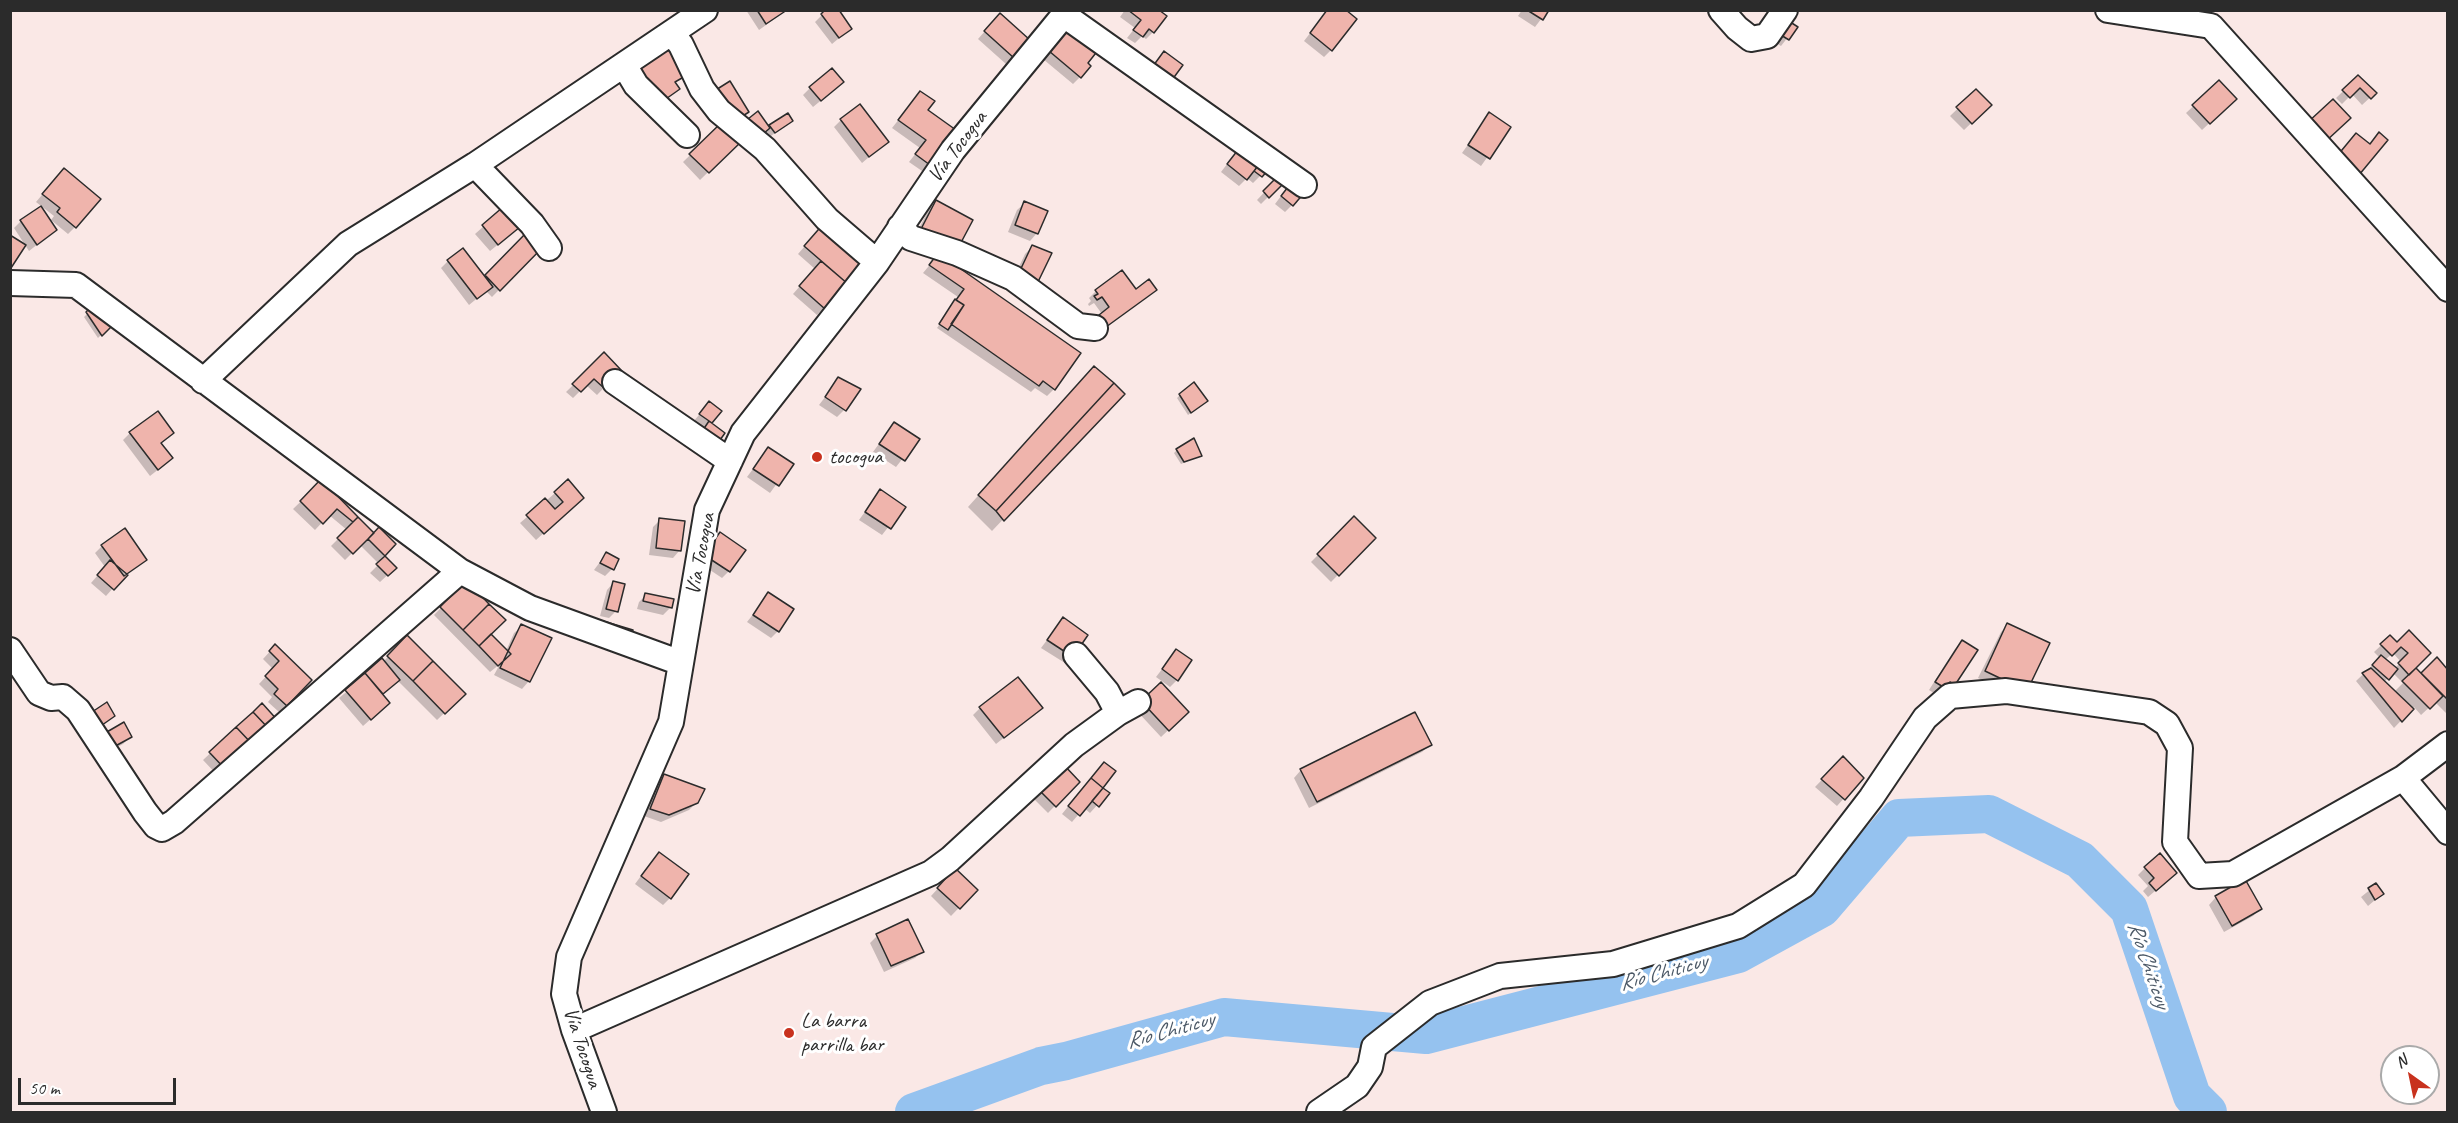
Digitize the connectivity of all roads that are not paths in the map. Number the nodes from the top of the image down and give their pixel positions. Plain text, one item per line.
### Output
1 (705, 10) edge
2 (1721, 10) edge
3 (1785, 10) edge
4 (2108, 10) edge
5 (1066, 13) edge
6 (672, 33) junction
7 (624, 64) junction
8 (687, 135) dead end
9 (475, 165) junction
10 (1304, 185) dead end
11 (900, 227) junction
12 (549, 248) dead end
13 (877, 262) junction
14 (10, 283) edge
15 (2448, 289) edge
16 (1095, 328) dead end
17 (203, 381) junction
18 (615, 382) dead end
19 (730, 462) junction
20 (460, 571) junction
21 (10, 650) edge
22 (1076, 656) dead end
23 (681, 663) junction
24 (2448, 744) edge
25 (2403, 777) junction
26 (2448, 832) edge
27 (574, 1030) junction
28 (604, 1113) edge
29 (1319, 1113) edge

1 - 6 street
2 - 3 street
4 - 15 street
5 - 10 street
5 - 11 street, Vía Tocogua
6 - 7 street
6 - 13 street
7 - 8 street
7 - 9 street
9 - 12 street
9 - 17 street
11 - 13 street, Vía Tocogua
11 - 16 street
13 - 19 street, Vía Tocogua
14 - 17 street
17 - 20 street
18 - 19 street
19 - 23 street, Vía Tocogua
20 - 21 street
20 - 23 street
22 - 27 street
23 - 27 street, Vía Tocogua
24 - 25 street
25 - 26 street
25 - 29 street
27 - 28 street, Vía Tocogua

